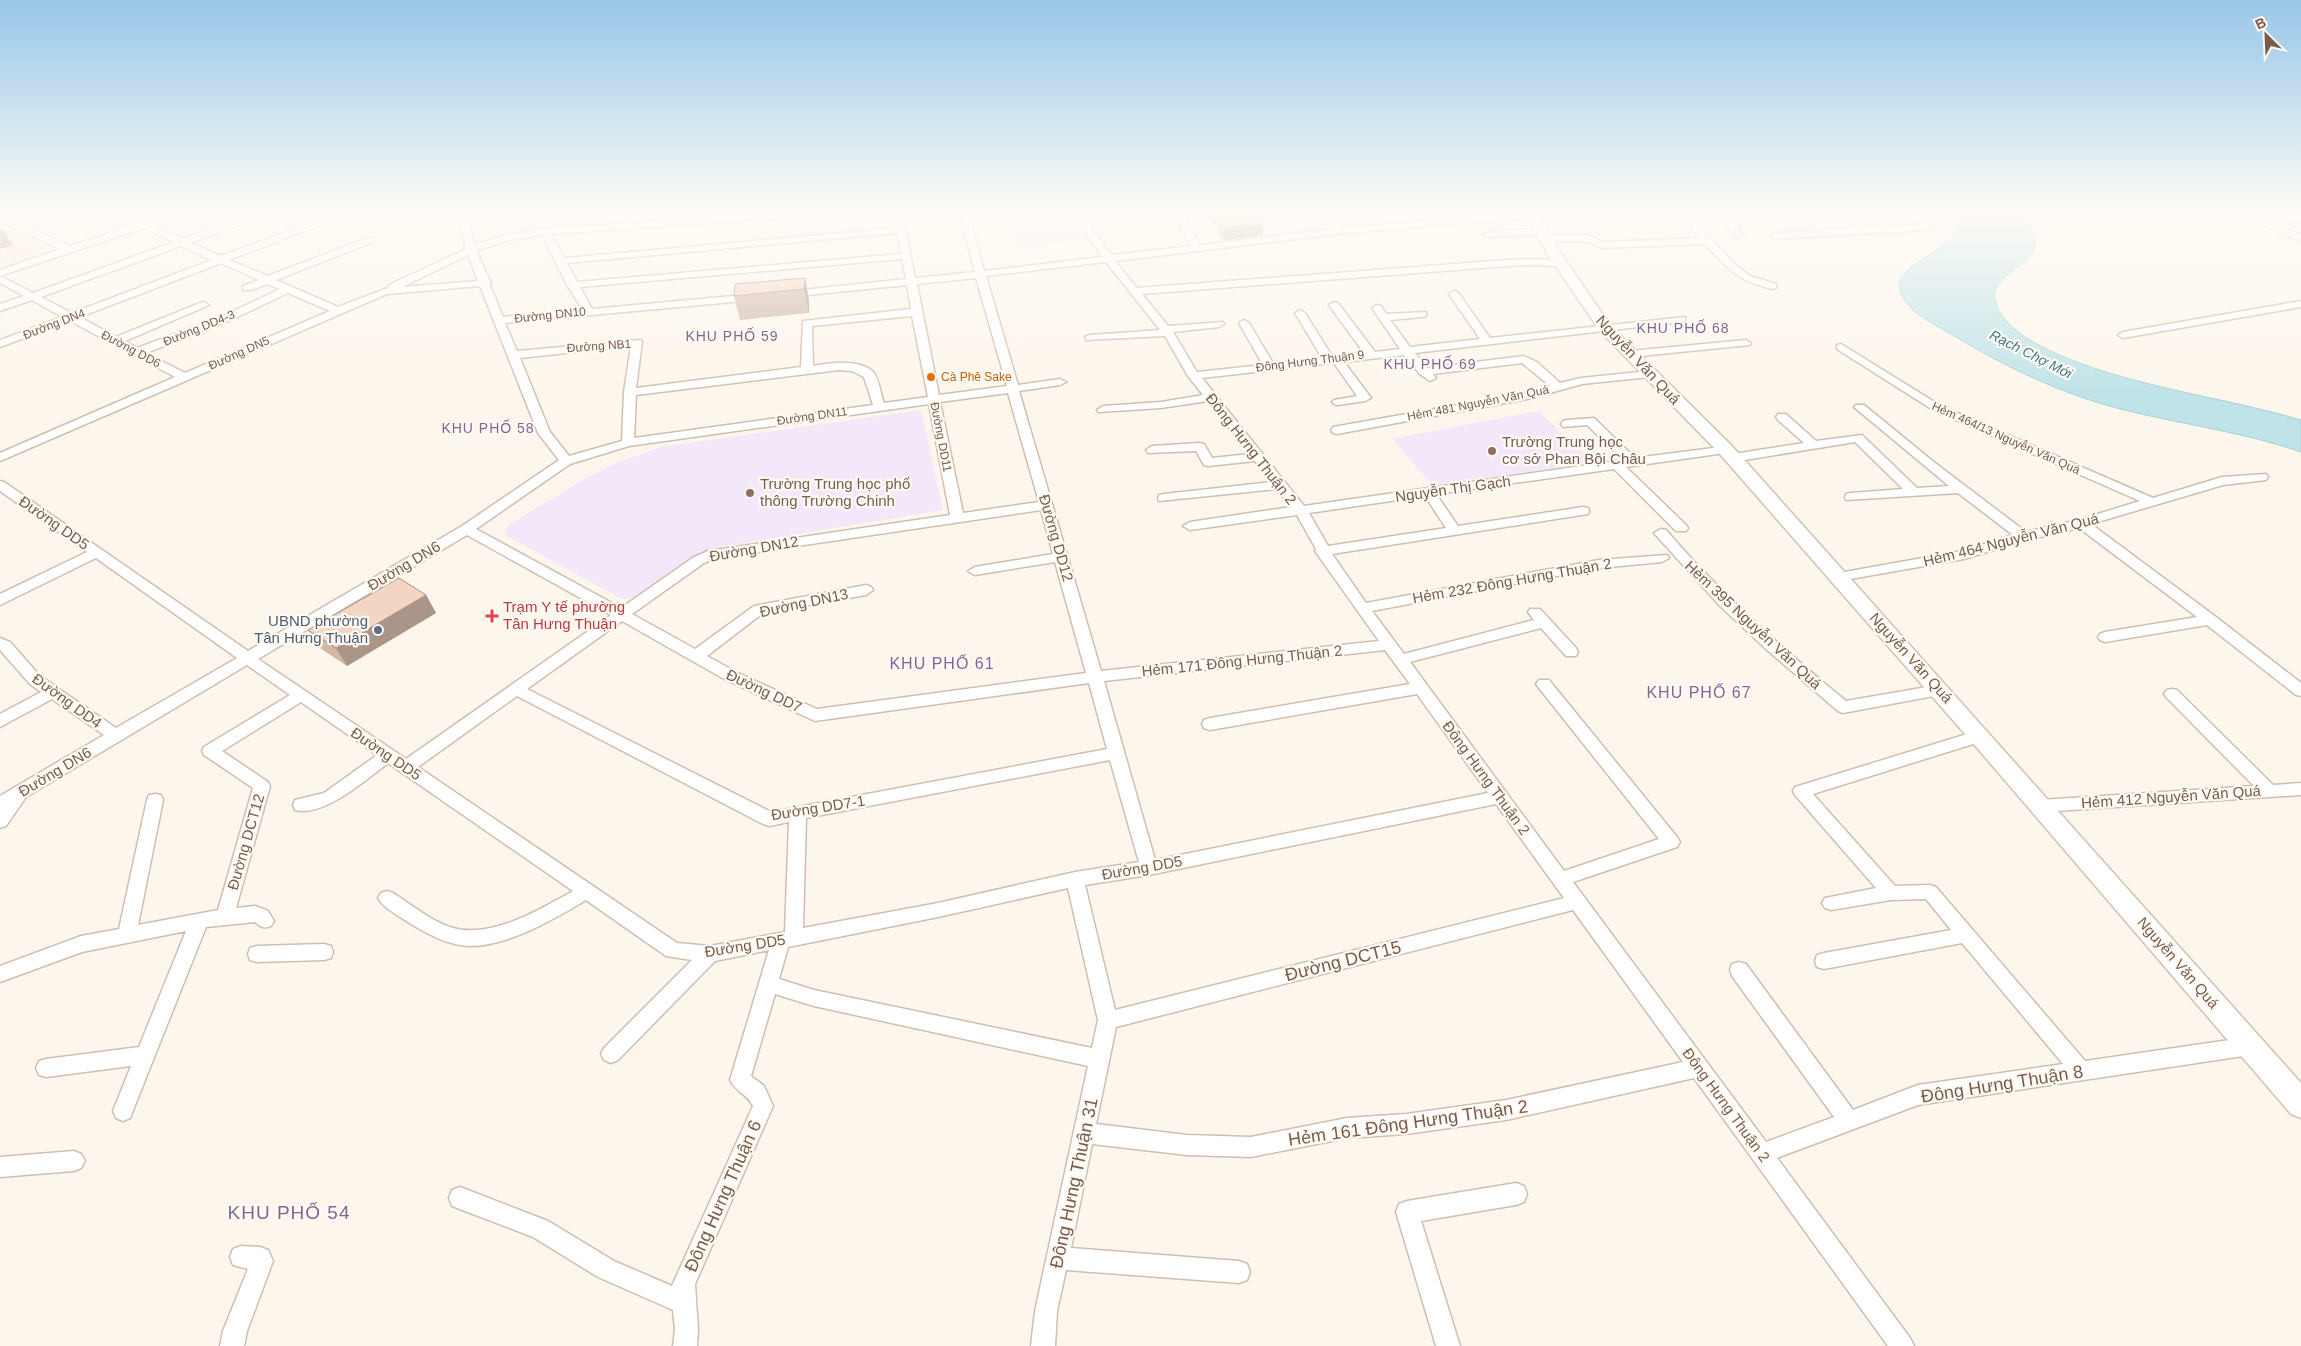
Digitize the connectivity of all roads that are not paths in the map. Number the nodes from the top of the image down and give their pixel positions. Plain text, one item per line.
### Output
1 (100, 272) edge
2 (187, 272) edge
3 (248, 272) edge
4 (287, 272) edge
5 (425, 272) edge
6 (481, 272) edge
7 (566, 272) edge
8 (724, 272) edge
9 (909, 272) edge
10 (980, 272) edge
11 (1003, 272) edge
12 (1120, 272) edge
13 (1369, 272) edge
14 (1566, 272) edge
15 (1738, 272) edge
16 (981, 275) junction
17 (0, 279) edge
18 (266, 280) junction
19 (486, 283) junction
20 (911, 283) junction
21 (572, 285) junction
22 (1772, 286) dead end
23 (247, 288) dead end
24 (288, 290) junction
25 (1135, 290) junction
26 (385, 291) junction
27 (1454, 294) dead end
28 (32, 296) junction
29 (2301, 304) edge
30 (204, 305) dead end
31 (1334, 305) dead end
32 (0, 308) edge
33 (336, 310) junction
34 (588, 311) junction
35 (917, 312) junction
36 (1300, 313) dead end
37 (1422, 314) dead end
38 (72, 317) junction
39 (1681, 319) dead end
40 (500, 320) junction
41 (1244, 323) dead end
42 (1219, 324) dead end
43 (1605, 328) junction
44 (1166, 332) junction
45 (2123, 335) dead end
46 (1090, 338) dead end
47 (116, 341) junction
48 (1746, 342) dead end
49 (1488, 343) junction
50 (0, 344) edge
51 (1840, 347) dead end
52 (1407, 351) junction
53 (137, 352) junction
54 (1371, 354) junction
55 (1630, 354) junction
56 (514, 355) junction
57 (1332, 358) junction
58 (1270, 366) junction
59 (807, 370) junction
60 (1649, 374) junction
61 (1194, 376) junction
62 (183, 377) junction
63 (1060, 382) dead end
64 (1557, 387) junction
65 (1013, 388) junction
66 (630, 392) junction
67 (1210, 396) junction
68 (934, 399) junction
69 (1338, 402) dead end
70 (1860, 406) dead end
71 (880, 407) junction
72 (1103, 410) dead end
73 (1782, 417) dead end
74 (1567, 424) dead end
75 (1337, 430) dead end
76 (628, 443) junction
77 (1814, 446) junction
78 (1152, 450) dead end
79 (1729, 454) junction
80 (0, 456) edge
81 (1258, 457) junction
82 (566, 461) junction
83 (1633, 463) junction
84 (1617, 465) junction
85 (2262, 477) dead end
86 (0, 485) edge
87 (1280, 485) junction
88 (1962, 489) junction
89 (1429, 492) junction
90 (1914, 493) junction
91 (1851, 497) dead end
92 (1164, 498) dead end
93 (2152, 502) junction
94 (1046, 505) junction
95 (1301, 511) junction
96 (1584, 511) dead end
97 (957, 518) junction
98 (2081, 523) junction
99 (1190, 526) dead end
100 (1681, 528) dead end
101 (466, 529) junction
102 (1454, 531) junction
103 (1661, 533) dead end
104 (2024, 537) junction
105 (1322, 551) junction
106 (96, 552) junction
107 (1061, 557) junction
108 (1662, 558) dead end
109 (975, 571) dead end
110 (1839, 577) junction
111 (866, 590) dead end
112 (0, 600) edge
113 (1362, 608) junction
114 (620, 615) junction
115 (2211, 620) junction
116 (2105, 637) dead end
117 (1390, 646) junction
118 (3, 651) edge
119 (1571, 652) dead end
120 (695, 657) junction
121 (247, 658) junction
122 (1400, 660) junction
123 (1095, 677) junction
124 (1544, 684) dead end
125 (1420, 688) junction
126 (515, 689) junction
127 (1939, 690) junction
128 (2301, 691) edge
129 (53, 692) junction
130 (2172, 694) dead end
131 (301, 695) junction
132 (0, 722) edge
133 (1210, 724) dead end
134 (116, 736) junction
135 (1980, 736) junction
136 (1117, 753) junction
137 (388, 755) junction
138 (406, 767) junction
139 (2301, 789) edge
140 (23, 790) junction
141 (2270, 791) junction
142 (1500, 797) junction
143 (155, 800) dead end
144 (0, 804) edge
145 (301, 806) dead end
146 (2041, 806) junction
147 (798, 814) junction
148 (0, 821) edge
149 (1149, 868) junction
150 (1075, 879) junction
151 (1561, 879) junction
152 (587, 891) junction
153 (1891, 893) junction
154 (387, 898) dead end
155 (1578, 902) junction
156 (1831, 903) dead end
157 (225, 916) junction
158 (200, 920) junction
159 (265, 921) dead end
160 (127, 934) junction
161 (1965, 935) junction
162 (788, 939) junction
163 (324, 952) dead end
164 (257, 954) dead end
165 (710, 954) junction
166 (1824, 961) dead end
167 (1739, 970) dead end
168 (0, 974) edge
169 (769, 984) junction
170 (1108, 1020) junction
171 (2250, 1046) junction
172 (611, 1054) dead end
173 (146, 1056) junction
174 (1100, 1059) junction
175 (46, 1068) dead end
176 (1699, 1068) junction
177 (2082, 1072) junction
178 (2297, 1094) edge
179 (124, 1111) dead end
180 (1849, 1121) junction
181 (1084, 1133) junction
182 (1762, 1154) junction
183 (74, 1161) dead end
184 (0, 1167) edge
185 (1516, 1194) dead end
186 (460, 1198) dead end
187 (241, 1257) dead end
188 (1058, 1258) junction
189 (1238, 1272) dead end
190 (682, 1302) junction
191 (232, 1346) edge
192 (685, 1346) edge
193 (1043, 1346) edge
194 (1448, 1346) edge
195 (1902, 1346) edge

1 - 28 street
2 - 38 street, Đường DN4
3 - 18 street
4 - 18 street
5 - 26 street
6 - 19 street
7 - 21 street
8 - 21 street
9 - 20 street, Đường DD11
10 - 16 street, Đường DD12
11 - 16 street, Đường DN10
12 - 25 street, Đông Hưng Thuận 2
13 - 25 street
14 - 43 main road, Nguyễn Văn Quá
15 - 22 street
16 - 20 street, Đường DN10
16 - 65 street, Đường DD12
17 - 28 street, Đường DD6
18 - 23 street
18 - 24 street
19 - 26 street, Đường DN5
19 - 40 street
20 - 34 street, Đường DN10
20 - 35 street, Đường DD11
21 - 34 street
24 - 33 street
24 - 53 street, Đường DD4-3
25 - 44 street, Đông Hưng Thuận 2
26 - 33 street, Đường DN5
27 - 49 street
28 - 32 street
28 - 38 street, Đường DD6
29 - 45 street
30 - 47 street
31 - 54 street
33 - 62 street, Đường DN5
34 - 40 street, Đường DN10
35 - 59 street
35 - 68 street, Đường DD11
36 - 57 street
37 - 52 street
38 - 47 street, Đường DD6
38 - 50 street, Đường DN4
39 - 43 street, Đông Hưng Thuận 9
40 - 56 street
41 - 58 street
42 - 44 street
43 - 49 street, Đông Hưng Thuận 9
43 - 55 main road, Nguyễn Văn Quá
44 - 46 street
44 - 61 street, Đông Hưng Thuận 2
47 - 53 street, Đường DD6
48 - 55 street
49 - 52 street, Đông Hưng Thuận 9
51 - 93 street, Hẻm 464/13 Nguyễn Văn Quá
52 - 54 street, Đông Hưng Thuận 9
52 - 64 street
53 - 62 street, Đường DD6
54 - 57 street, Đông Hưng Thuận 9
55 - 60 main road, Nguyễn Văn Quá
56 - 66 street, Đường NB1
56 - 82 street
57 - 58 street, Đông Hưng Thuận 9
57 - 69 street
58 - 61 street, Đông Hưng Thuận 9
59 - 66 street
59 - 71 street
60 - 64 street, Hẻm 481 Nguyễn Văn Quá
60 - 79 main road, Nguyễn Văn Quá
61 - 67 street, Đông Hưng Thuận 2
62 - 80 street, Đường DN5
63 - 65 street, Đường DN11
64 - 75 street, Hẻm 481 Nguyễn Văn Quá
65 - 68 street, Đường DN11
65 - 94 street, Đường DD12
66 - 76 street
67 - 72 street
67 - 81 street, Đông Hưng Thuận 2
68 - 71 street, Đường DN11
68 - 97 street, Đường DD11
70 - 88 street
71 - 76 street, Đường DN11
73 - 77 street
74 - 83 street
76 - 82 street, Đường DN11
77 - 79 street, Nguyễn Thị Gạch
77 - 90 street, Nguyễn Thị Gạch
78 - 81 street
79 - 83 street, Nguyễn Thị Gạch
79 - 110 main road, Nguyễn Văn Quá
81 - 87 street, Đông Hưng Thuận 2
82 - 101 street, Đường DN6
83 - 84 street, Nguyễn Thị Gạch
84 - 89 street, Nguyễn Thị Gạch
84 - 100 street
85 - 93 street, Hẻm 464 Nguyễn Văn Quá
86 - 106 street, Đường DD5
87 - 92 street
87 - 95 street, Đông Hưng Thuận 2
88 - 90 street
88 - 104 street
89 - 95 street, Nguyễn Thị Gạch
89 - 102 street
90 - 91 street
93 - 98 street, Hẻm 464 Nguyễn Văn Quá
94 - 97 street, Đường DN12
94 - 107 street, Đường DD12
95 - 99 street, Nguyễn Thị Gạch
95 - 105 street, Đông Hưng Thuận 2
96 - 102 street
97 - 114 street, Đường DN12
98 - 104 street, Hẻm 464 Nguyễn Văn Quá
98 - 115 street
101 - 114 street, Đường DD7
101 - 121 street, Đường DN6
102 - 105 street
103 - 127 street, Hẻm 395 Nguyễn Văn Quá
104 - 110 street, Hẻm 464 Nguyễn Văn Quá
105 - 113 street, Đông Hưng Thuận 2
106 - 112 street
106 - 121 street, Đường DD5
107 - 109 street
107 - 123 street, Đường DD12
108 - 113 street, Hẻm 232 Đông Hưng Thuận 2
110 - 127 main road, Nguyễn Văn Quá
111 - 120 street, Đường DN13
113 - 117 street, Đông Hưng Thuận 2
114 - 120 street, Đường DD7
114 - 126 street, Đường DN12
115 - 116 street
115 - 128 street
117 - 122 street, Đông Hưng Thuận 2
117 - 123 street, Hẻm 171 Đông Hưng Thuận 2
118 - 129 street, Đường DD4
119 - 122 street
120 - 123 street, Đường DD7
121 - 131 street, Đường DD5
121 - 134 street, Đường DN6
122 - 125 street, Đông Hưng Thuận 2
123 - 136 street, Đường DD12
124 - 151 street
125 - 133 street
125 - 142 street, Đông Hưng Thuận 2
126 - 138 street, Đường DN12
126 - 147 street, Đường DD7-1
127 - 135 main road, Nguyễn Văn Quá
129 - 132 street
129 - 134 street, Đường DD4
130 - 141 street
131 - 137 street, Đường DD5
131 - 157 street, Đường DCT12
134 - 140 street, Đường DN6
135 - 146 main road, Nguyễn Văn Quá
135 - 153 street
136 - 147 street, Đường DD7-1
136 - 149 street, Đường DD12
137 - 138 street, Đường DD5
137 - 145 street
138 - 152 street, Đường DD5
139 - 141 street, Hẻm 412 Nguyễn Văn Quá
140 - 144 street, Đường DN6
140 - 148 street
141 - 146 street, Hẻm 412 Nguyễn Văn Quá
142 - 149 street, Đường DD5
142 - 151 street, Đông Hưng Thuận 2
143 - 160 street
146 - 171 main road, Nguyễn Văn Quá
147 - 162 street, Đông Hưng Thuận 6
149 - 150 street, Đường DD5
150 - 162 street, Đường DD5
150 - 170 street
151 - 155 street, Đông Hưng Thuận 2
152 - 154 street
152 - 165 street, Đường DD5
153 - 156 street
153 - 161 street
155 - 170 street, Đường DCT15
155 - 176 street, Đông Hưng Thuận 2
157 - 158 street
157 - 159 street
158 - 160 street
158 - 173 street
160 - 168 street
161 - 166 street
161 - 177 street
162 - 165 street, Đường DD5
162 - 169 street, Đông Hưng Thuận 6
163 - 164 street
165 - 172 street
167 - 180 street
169 - 174 street
169 - 190 street, Đông Hưng Thuận 6
170 - 174 street, Đông Hưng Thuận 31
171 - 177 street, Đông Hưng Thuận 8
171 - 178 main road, Nguyễn Văn Quá
173 - 175 street
173 - 179 street
174 - 181 street, Đông Hưng Thuận 31
176 - 181 street, Hẻm 161 Đông Hưng Thuận 2
176 - 182 street, Đông Hưng Thuận 2
177 - 180 street, Đông Hưng Thuận 8
180 - 182 street, Đông Hưng Thuận 8
181 - 188 street, Đông Hưng Thuận 31
182 - 195 street, Đông Hưng Thuận 2
183 - 184 street
185 - 194 street
186 - 190 street
187 - 191 street
188 - 189 street
188 - 193 street, Đông Hưng Thuận 31
190 - 192 street, Đông Hưng Thuận 6

